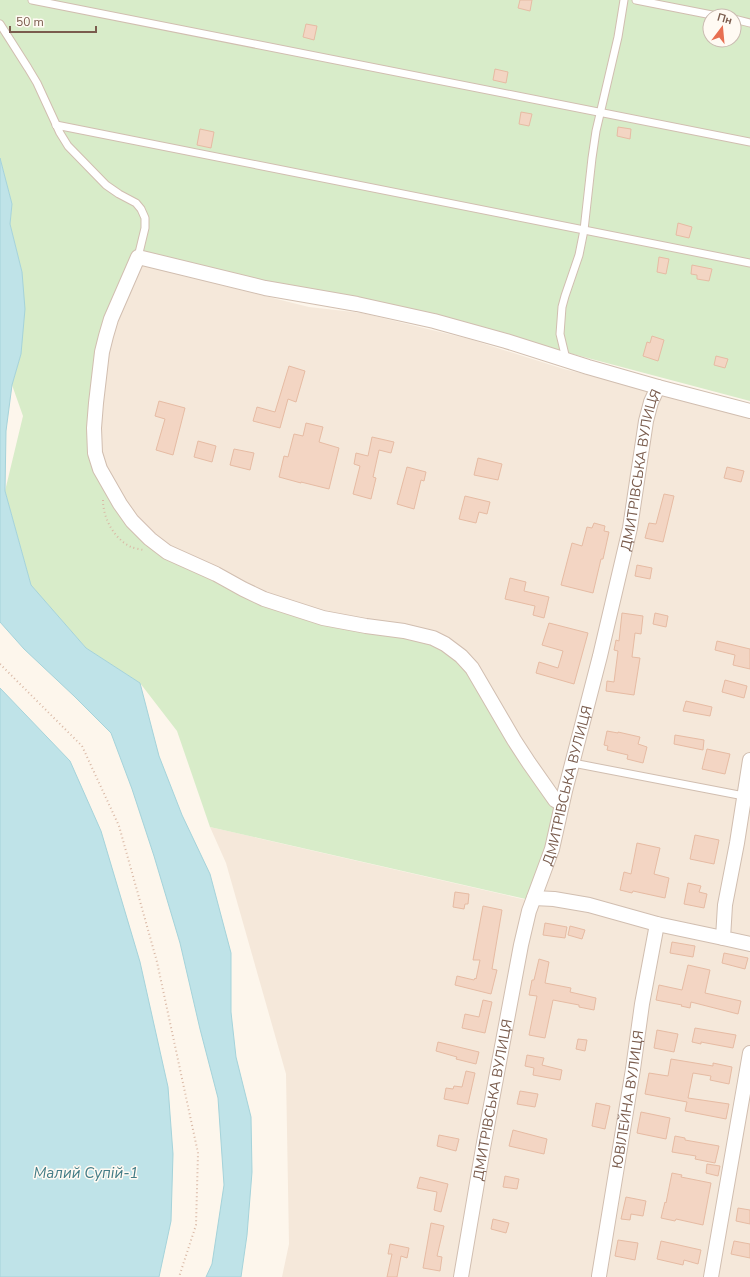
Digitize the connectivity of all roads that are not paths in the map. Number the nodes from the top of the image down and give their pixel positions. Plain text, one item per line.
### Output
1 (32, 0) edge
2 (624, 0) edge
3 (636, 0) edge
4 (702, 13) edge
5 (0, 24) edge
6 (600, 113) junction
7 (56, 125) junction
8 (750, 142) edge
9 (584, 230) junction
10 (138, 257) junction
11 (750, 263) edge
12 (566, 360) junction
13 (658, 387) junction
14 (750, 411) edge
15 (750, 760) edge
16 (573, 763) junction
17 (744, 796) junction
18 (562, 804) junction
19 (534, 898) junction
20 (657, 924) junction
21 (723, 938) junction
22 (750, 944) edge
23 (750, 1053) edge
24 (599, 1276) dead end
25 (461, 1277) edge
26 (711, 1277) edge

1 - 6 lane
2 - 6 lane
3 - 4 lane
5 - 7 lane
6 - 8 lane
6 - 9 lane
7 - 9 lane
7 - 10 lane
9 - 11 lane
9 - 12 lane
10 - 12 street
10 - 18 street
12 - 13 street
13 - 14 street, ДМИТРІВСЬКА ВУЛИЦЯ
13 - 16 street, ДМИТРІВСЬКА ВУЛИЦЯ
15 - 17 street
16 - 17 lane
16 - 18 street, ДМИТРІВСЬКА ВУЛИЦЯ
17 - 21 street
18 - 19 street, ДМИТРІВСЬКА ВУЛИЦЯ
19 - 20 street
19 - 25 street, ДМИТРІВСЬКА ВУЛИЦЯ
20 - 21 street
20 - 24 street, ЮВІЛЕЙНА ВУЛИЦЯ
21 - 22 street
23 - 26 street

